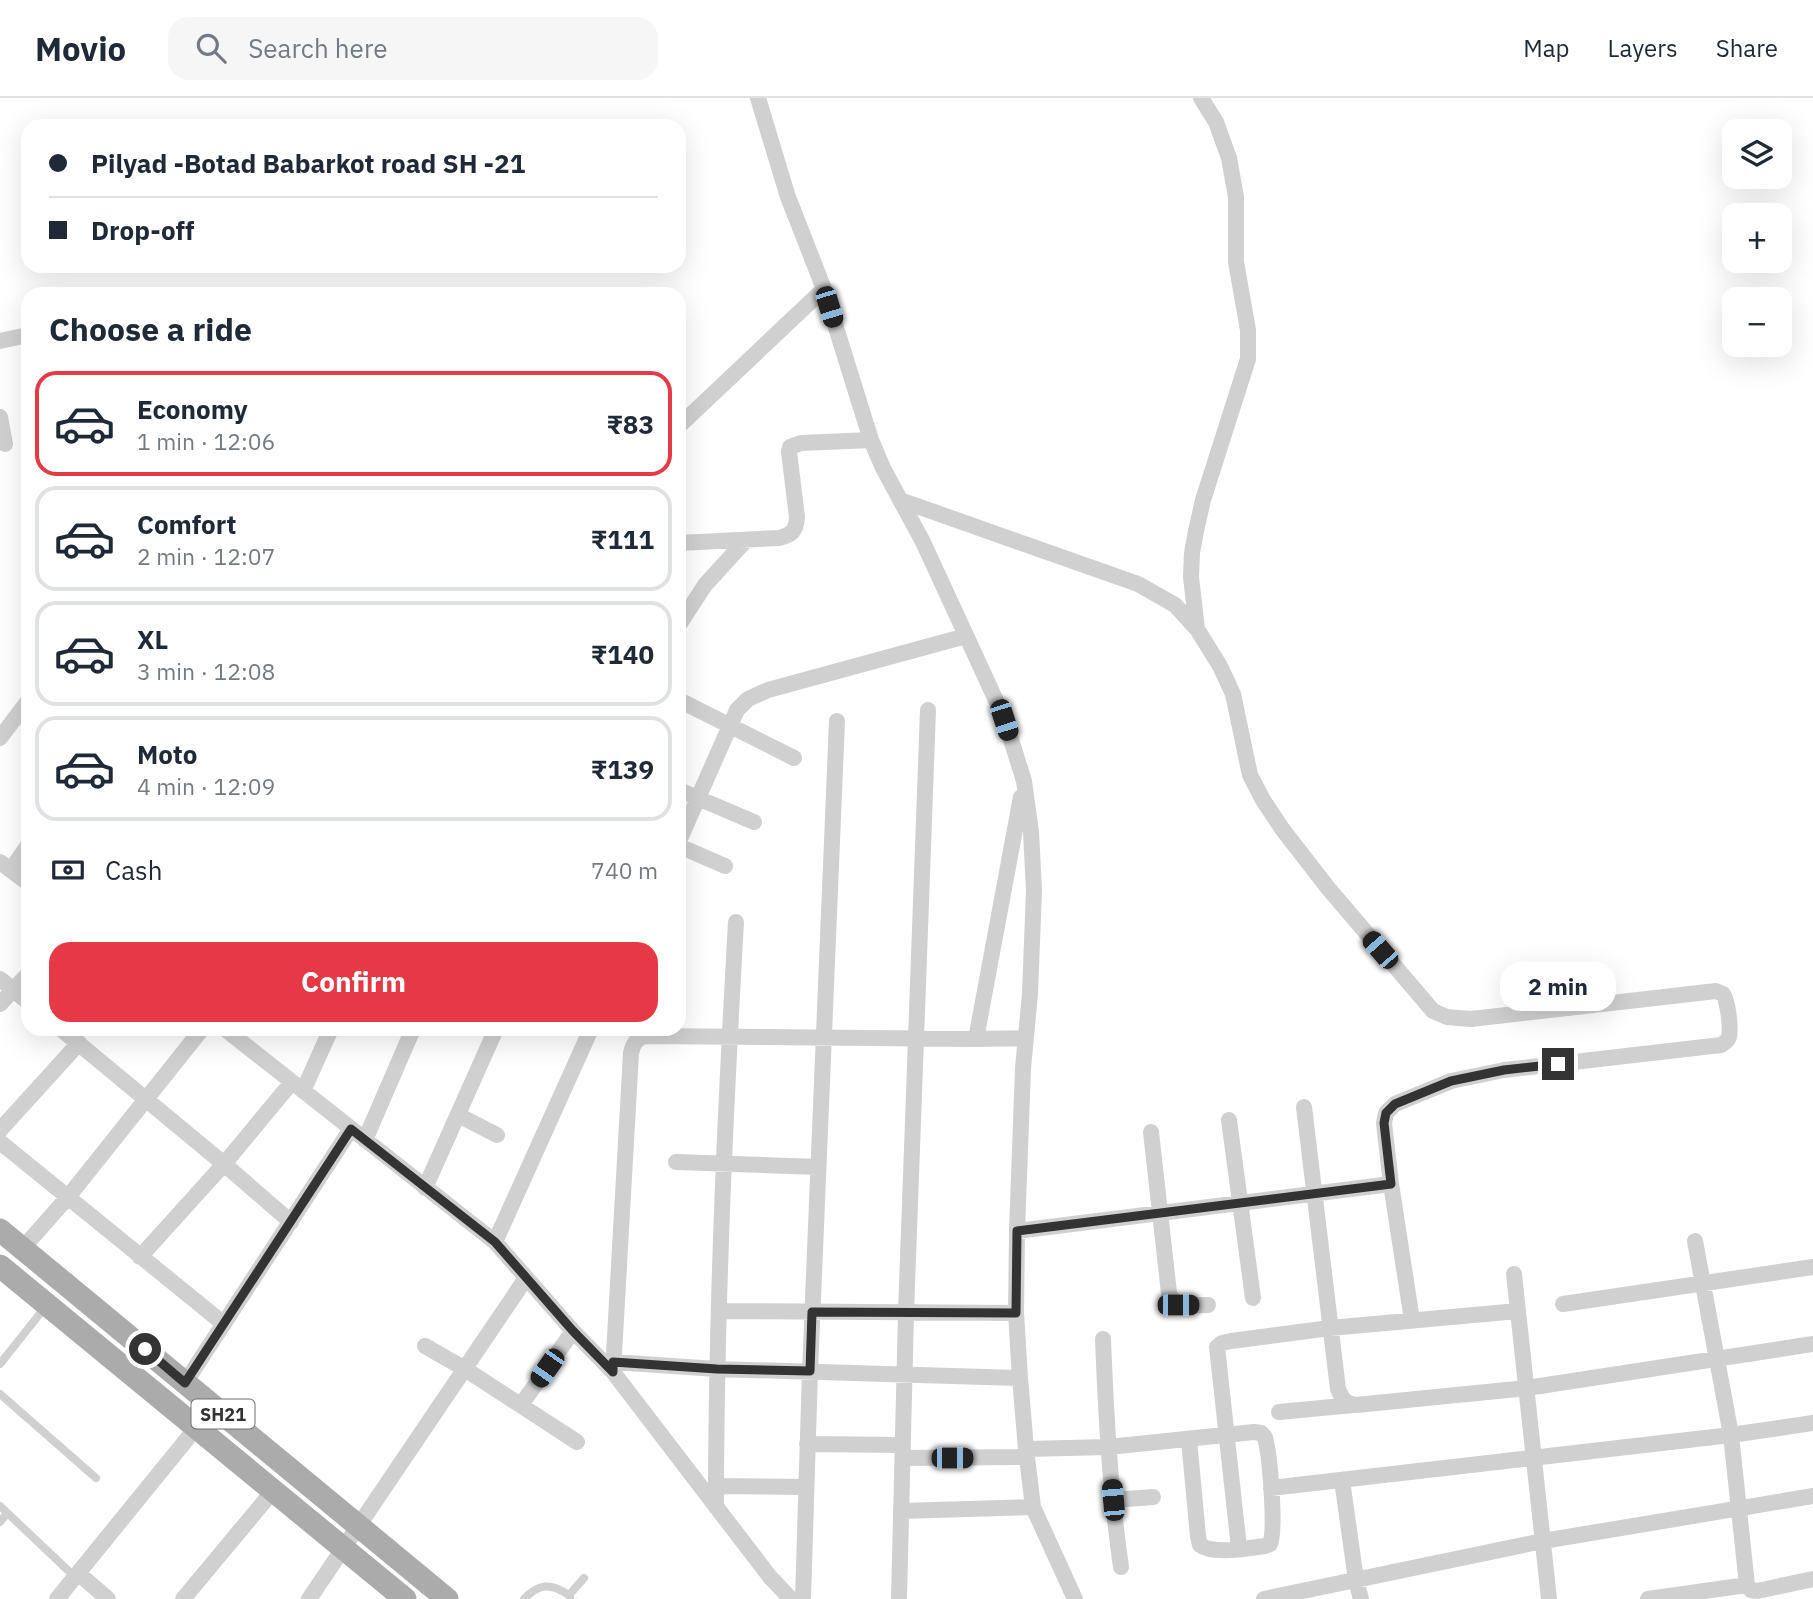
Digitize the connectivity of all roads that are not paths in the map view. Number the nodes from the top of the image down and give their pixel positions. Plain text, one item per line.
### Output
1 (758, 98) edge
2 (1201, 98) edge
3 (824, 289) junction
4 (21, 336) edge
5 (0, 341) edge
6 (0, 417) edge
7 (686, 419) edge
8 (871, 440) junction
9 (5, 444) dead end
10 (900, 500) junction
11 (746, 540) junction
12 (686, 544) edge
13 (686, 614) edge
14 (1197, 629) junction
15 (966, 636) junction
16 (686, 703) edge
17 (21, 710) edge
18 (928, 710) dead end
19 (837, 721) dead end
20 (731, 725) junction
21 (0, 738) edge
22 (794, 758) dead end
23 (1024, 781) junction
24 (686, 793) edge
25 (698, 798) junction
26 (754, 822) dead end
27 (686, 825) edge
28 (686, 849) edge
29 (21, 852) edge
30 (6, 866) edge
31 (726, 866) dead end
32 (21, 878) edge
33 (736, 922) dead end
34 (0, 979) edge
35 (21, 981) edge
36 (13, 990) junction
37 (21, 996) edge
38 (0, 1004) edge
39 (70, 1036) edge
40 (196, 1036) edge
41 (234, 1036) edge
42 (327, 1036) edge
43 (409, 1036) edge
44 (493, 1036) edge
45 (588, 1036) edge
46 (729, 1036) junction
47 (823, 1037) junction
48 (1025, 1038) junction
49 (916, 1039) junction
50 (976, 1039) junction
51 (79, 1043) junction
52 (297, 1086) junction
53 (146, 1099) junction
54 (1304, 1107) dead end
55 (458, 1115) junction
56 (1229, 1120) dead end
57 (351, 1129) junction
58 (0, 1130) edge
59 (1151, 1132) dead end
60 (497, 1135) dead end
61 (365, 1140) junction
62 (0, 1142) edge
63 (676, 1162) dead end
64 (224, 1164) junction
65 (724, 1164) junction
66 (818, 1167) junction
67 (1391, 1184) junction
68 (425, 1188) junction
69 (1314, 1193) junction
70 (68, 1198) junction
71 (1240, 1203) junction
72 (1160, 1213) junction
73 (291, 1222) junction
74 (0, 1230) edge
75 (1017, 1231) junction
76 (1695, 1241) dead end
77 (495, 1242) junction
78 (23, 1248) junction
79 (140, 1256) junction
80 (0, 1266) edge
81 (1813, 1267) edge
82 (1514, 1274) dead end
83 (526, 1278) junction
84 (1702, 1283) junction
85 (1253, 1298) dead end
86 (1563, 1304) dead end
87 (47, 1305) junction
88 (1208, 1305) dead end
89 (719, 1311) junction
90 (1518, 1311) junction
91 (812, 1312) junction
92 (906, 1313) junction
93 (1016, 1313) junction
94 (1412, 1320) junction
95 (224, 1324) junction
96 (1330, 1328) junction
97 (573, 1331) junction
98 (1103, 1339) dead end
99 (1813, 1344) edge
100 (425, 1346) dead end
101 (1716, 1359) junction
102 (0, 1364) edge
103 (613, 1367) junction
104 (465, 1369) junction
105 (717, 1369) junction
106 (810, 1371) junction
107 (905, 1373) junction
108 (1020, 1378) junction
109 (185, 1383) junction
110 (1527, 1388) junction
111 (0, 1394) edge
112 (521, 1405) junction
113 (1356, 1405) junction
114 (1279, 1412) dead end
115 (1813, 1423) edge
116 (196, 1428) junction
117 (1731, 1434) junction
118 (1227, 1435) junction
119 (1189, 1440) junction
120 (577, 1442) dead end
121 (807, 1444) junction
122 (1108, 1447) junction
123 (903, 1451) junction
124 (1026, 1453) junction
125 (1534, 1457) junction
126 (96, 1478) dead end
127 (1342, 1480) junction
128 (716, 1486) junction
129 (806, 1488) junction
130 (1271, 1488) junction
131 (273, 1490) junction
132 (1813, 1496) edge
133 (1153, 1497) dead end
134 (1113, 1500) junction
135 (0, 1506) edge
136 (716, 1507) junction
137 (1033, 1507) junction
138 (1738, 1509) junction
139 (901, 1511) junction
140 (8, 1513) junction
141 (0, 1522) edge
142 (359, 1527) junction
143 (1543, 1541) junction
144 (1240, 1548) junction
145 (344, 1549) junction
146 (1121, 1567) dead end
147 (77, 1575) junction
148 (584, 1578) dead end
149 (1813, 1579) edge
150 (1356, 1580) junction
151 (1747, 1585) junction
152 (1702, 1595) edge
153 (570, 1597) edge
154 (57, 1599) edge
155 (108, 1599) edge
156 (183, 1599) edge
157 (309, 1599) edge
158 (405, 1599) edge
159 (447, 1599) edge
160 (524, 1599) edge
161 (791, 1599) edge
162 (803, 1599) edge
163 (899, 1599) edge
164 (1075, 1599) edge
165 (1264, 1599) edge
166 (1361, 1599) edge
167 (1549, 1599) edge
168 (1648, 1599) edge

1 - 3 street
2 - 14 street
3 - 7 street
3 - 8 street
4 - 5 street
6 - 9 street
8 - 10 street
8 - 11 street
10 - 14 street
10 - 15 street
11 - 12 street
11 - 13 street
14 - 67 street
15 - 20 street
15 - 23 street
16 - 20 street
17 - 21 street
18 - 49 street
19 - 47 street
20 - 22 street
20 - 25 street
23 - 48 street
23 - 50 street
24 - 25 street
25 - 26 street
25 - 27 street
28 - 31 street
29 - 30 street
30 - 32 street
33 - 46 street
34 - 36 street
35 - 36 street
36 - 37 street
36 - 38 street
39 - 51 street
40 - 53 street
41 - 52 street
42 - 52 street
43 - 61 street
44 - 55 street
45 - 77 street
46 - 47 street
46 - 65 street
46 - 103 street
47 - 49 street
47 - 66 street
48 - 50 street
48 - 75 street
49 - 50 street
49 - 92 street
51 - 53 street
51 - 58 street
52 - 57 street
52 - 64 street
53 - 64 street
53 - 70 street
54 - 69 street
55 - 60 street
55 - 68 street
56 - 71 street
57 - 61 street
57 - 73 street
59 - 72 street
61 - 68 street
62 - 70 street
63 - 65 street
64 - 73 street
64 - 79 street
65 - 66 street
65 - 89 street
66 - 91 street
67 - 69 street
67 - 94 street
68 - 77 street
69 - 71 street
69 - 96 street
70 - 78 street
70 - 79 street
71 - 72 street
71 - 85 street
72 - 75 street
72 - 88 street
73 - 95 street
74 - 78 main road, SH21
75 - 93 street
76 - 84 street
77 - 83 street
78 - 109 main road, SH21
79 - 95 street
80 - 87 main road, SH21
81 - 84 street
82 - 90 street
83 - 97 street
83 - 104 street
84 - 86 street
84 - 101 street
87 - 102 lane
87 - 116 main road, SH21
89 - 91 street
89 - 105 street
90 - 94 street
90 - 110 street
91 - 92 street
91 - 106 street
92 - 93 street
92 - 107 street
93 - 108 street
94 - 96 street
95 - 109 street
96 - 113 street
96 - 118 street
97 - 103 street
97 - 112 street
98 - 122 street
99 - 101 street
100 - 104 street
101 - 110 street
101 - 117 street
103 - 105 street
103 - 136 street
104 - 112 street
104 - 142 street
105 - 106 street
105 - 128 street
106 - 107 street
106 - 121 street
107 - 108 street
107 - 123 street
108 - 124 street
109 - 142 main road, SH21
110 - 113 street
110 - 125 street
111 - 126 lane
112 - 120 street
113 - 114 street
115 - 117 street
116 - 131 main road, SH21
116 - 147 street
117 - 125 street
117 - 138 street
118 - 119 street
118 - 130 street
118 - 144 street
119 - 122 street
119 - 144 street
121 - 123 street
121 - 129 street
122 - 124 street
122 - 134 street
123 - 124 street
123 - 139 street
124 - 137 street
125 - 127 street
125 - 143 street
127 - 130 street
127 - 150 street
128 - 129 street
128 - 136 street
129 - 162 street
130 - 144 street
131 - 145 main road, SH21
131 - 156 street
132 - 138 street
133 - 134 street
134 - 146 street
135 - 140 lane
136 - 161 street
137 - 139 street
137 - 164 street
138 - 143 street
138 - 151 street
139 - 163 street
140 - 141 lane
140 - 147 lane
142 - 145 street
142 - 159 main road, SH21
143 - 150 street
143 - 167 street
145 - 157 street
145 - 158 main road, SH21
147 - 154 street
147 - 155 street
148 - 153 lane
149 - 151 street
150 - 165 street
150 - 166 street
151 - 152 street
152 - 168 street
153 - 160 lane

